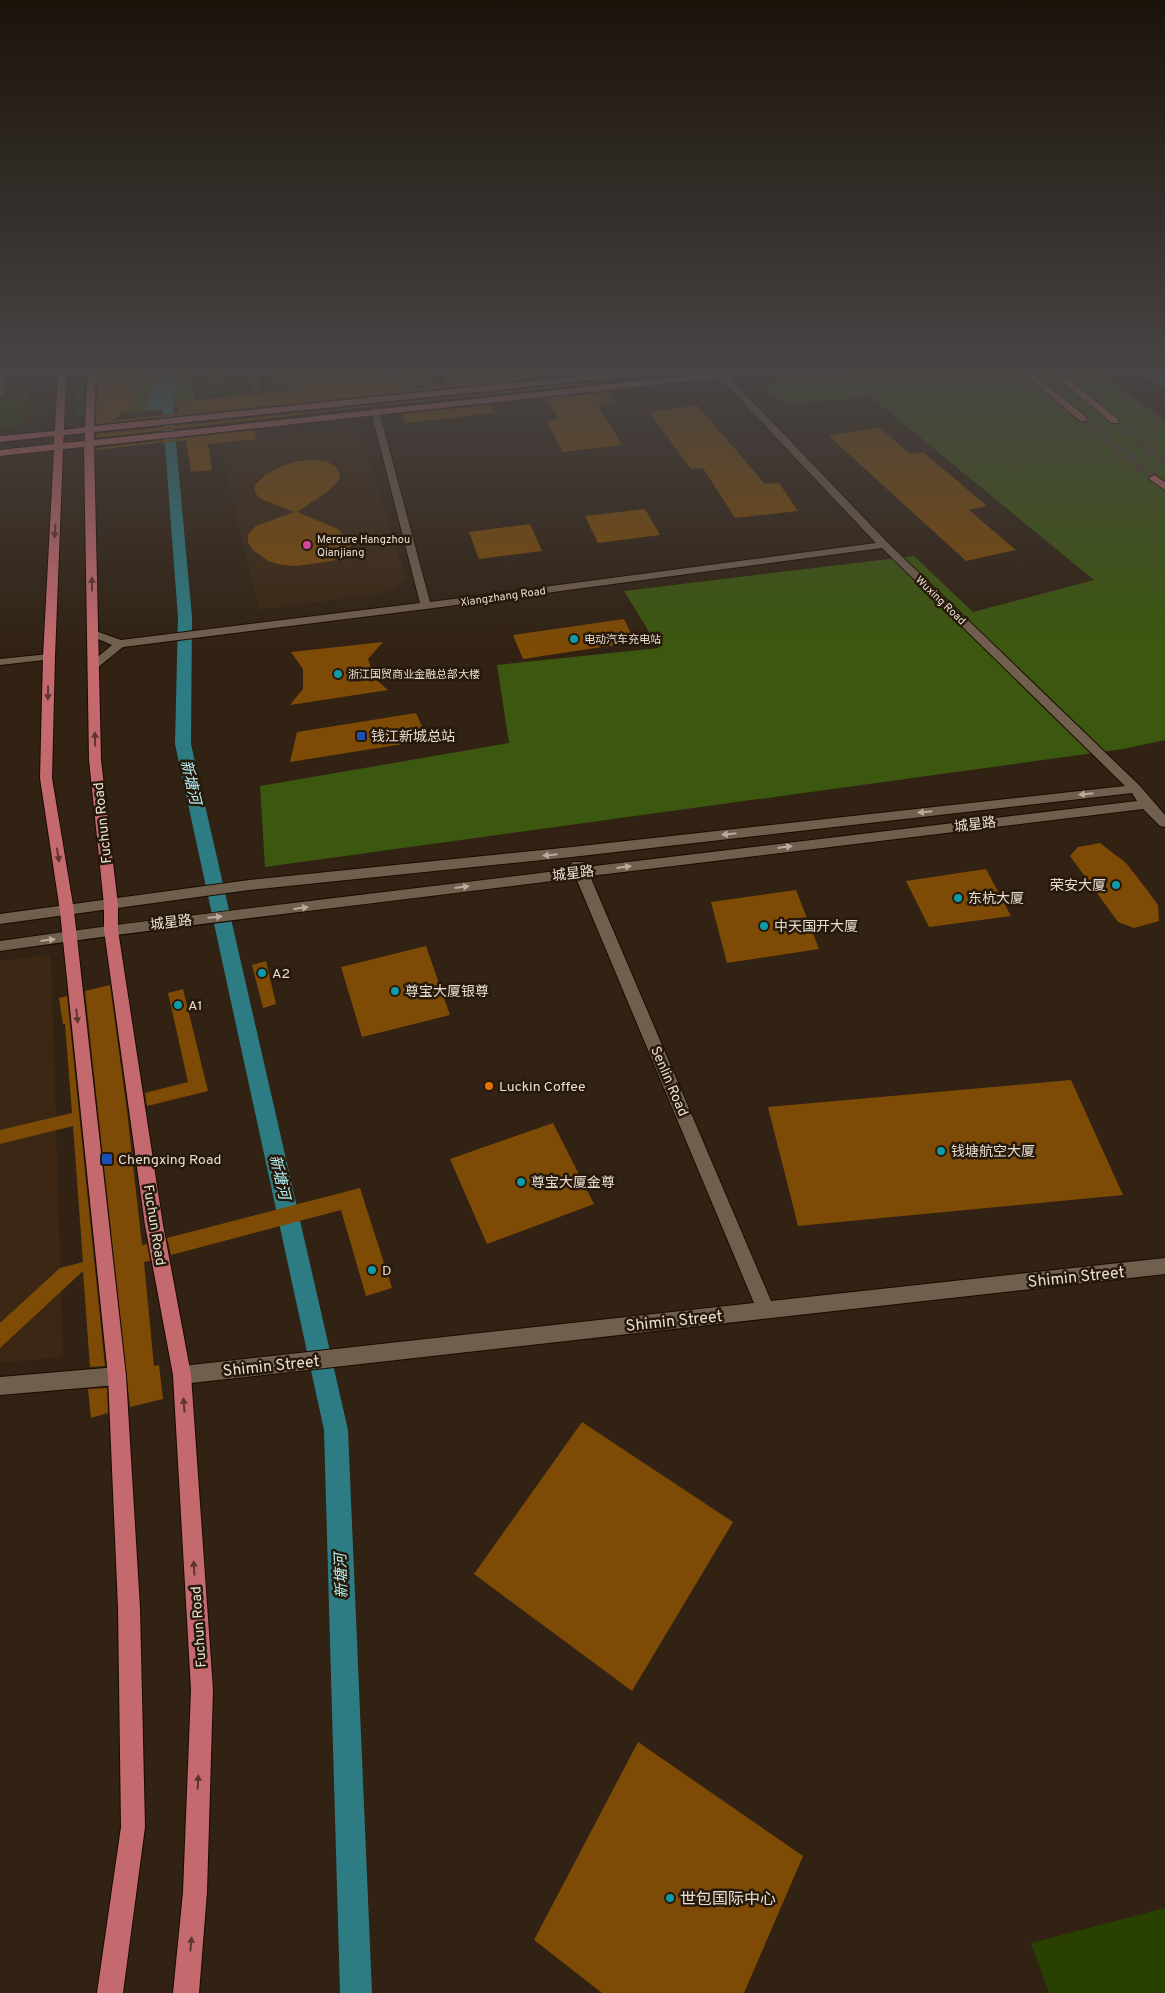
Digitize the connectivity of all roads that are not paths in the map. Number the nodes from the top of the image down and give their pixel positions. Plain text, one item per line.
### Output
1 (58, 460) edge
2 (89, 460) edge
3 (388, 460) edge
4 (803, 460) edge
5 (1154, 478) tunnel mouth
6 (1165, 487) edge
7 (884, 544) junction
8 (426, 606) junction
9 (93, 633) junction
10 (120, 644) junction
11 (49, 656) junction
12 (0, 662) edge
13 (93, 666) junction
14 (1135, 789) junction
15 (1146, 804) junction
16 (1165, 823) edge
17 (572, 852) junction
18 (582, 872) junction
19 (111, 905) junction
20 (66, 911) junction
21 (0, 920) edge
22 (111, 930) junction
23 (69, 937) junction
24 (0, 946) edge
25 (1165, 1266) edge
26 (766, 1310) junction
27 (182, 1375) junction
28 (117, 1376) junction
29 (0, 1386) edge
30 (110, 1993) edge
31 (186, 1993) edge

1 -> 11 main road
9 -> 2 main road, Fuchun Road
3 - 8 street
4 - 7 street, Wuxing Road
5 - 6 main road
7 - 8 street, Xiangzhang Road
7 - 14 street, Wuxing Road
8 - 10 street, Xiangzhang Road
9 - 10 street, Xiangzhang Road
9 - 13 main road, Fuchun Road
10 - 13 street
11 - 12 street
11 -> 20 main road
19 -> 13 main road, Fuchun Road
14 - 15 street, Wuxing Road
14 -> 17 street, 城星路
15 - 16 street, Wuxing Road
18 -> 15 street, 城星路
17 - 18 street, Senlin Road
17 -> 19 street, 城星路
22 -> 18 street, 城星路
18 - 26 street, Senlin Road
19 - 20 street, 城星路
19 - 22 main road, Fuchun Road
20 - 21 street, 城星路
20 - 23 main road
22 - 23 street, 城星路
22 - 27 main road, Fuchun Road
24 -> 23 street, 城星路
23 -> 28 main road
25 - 26 street, Shimin Street
26 - 27 street, Shimin Street
31 -> 27 main road, Fuchun Road
28 - 29 street
28 - 30 main road

